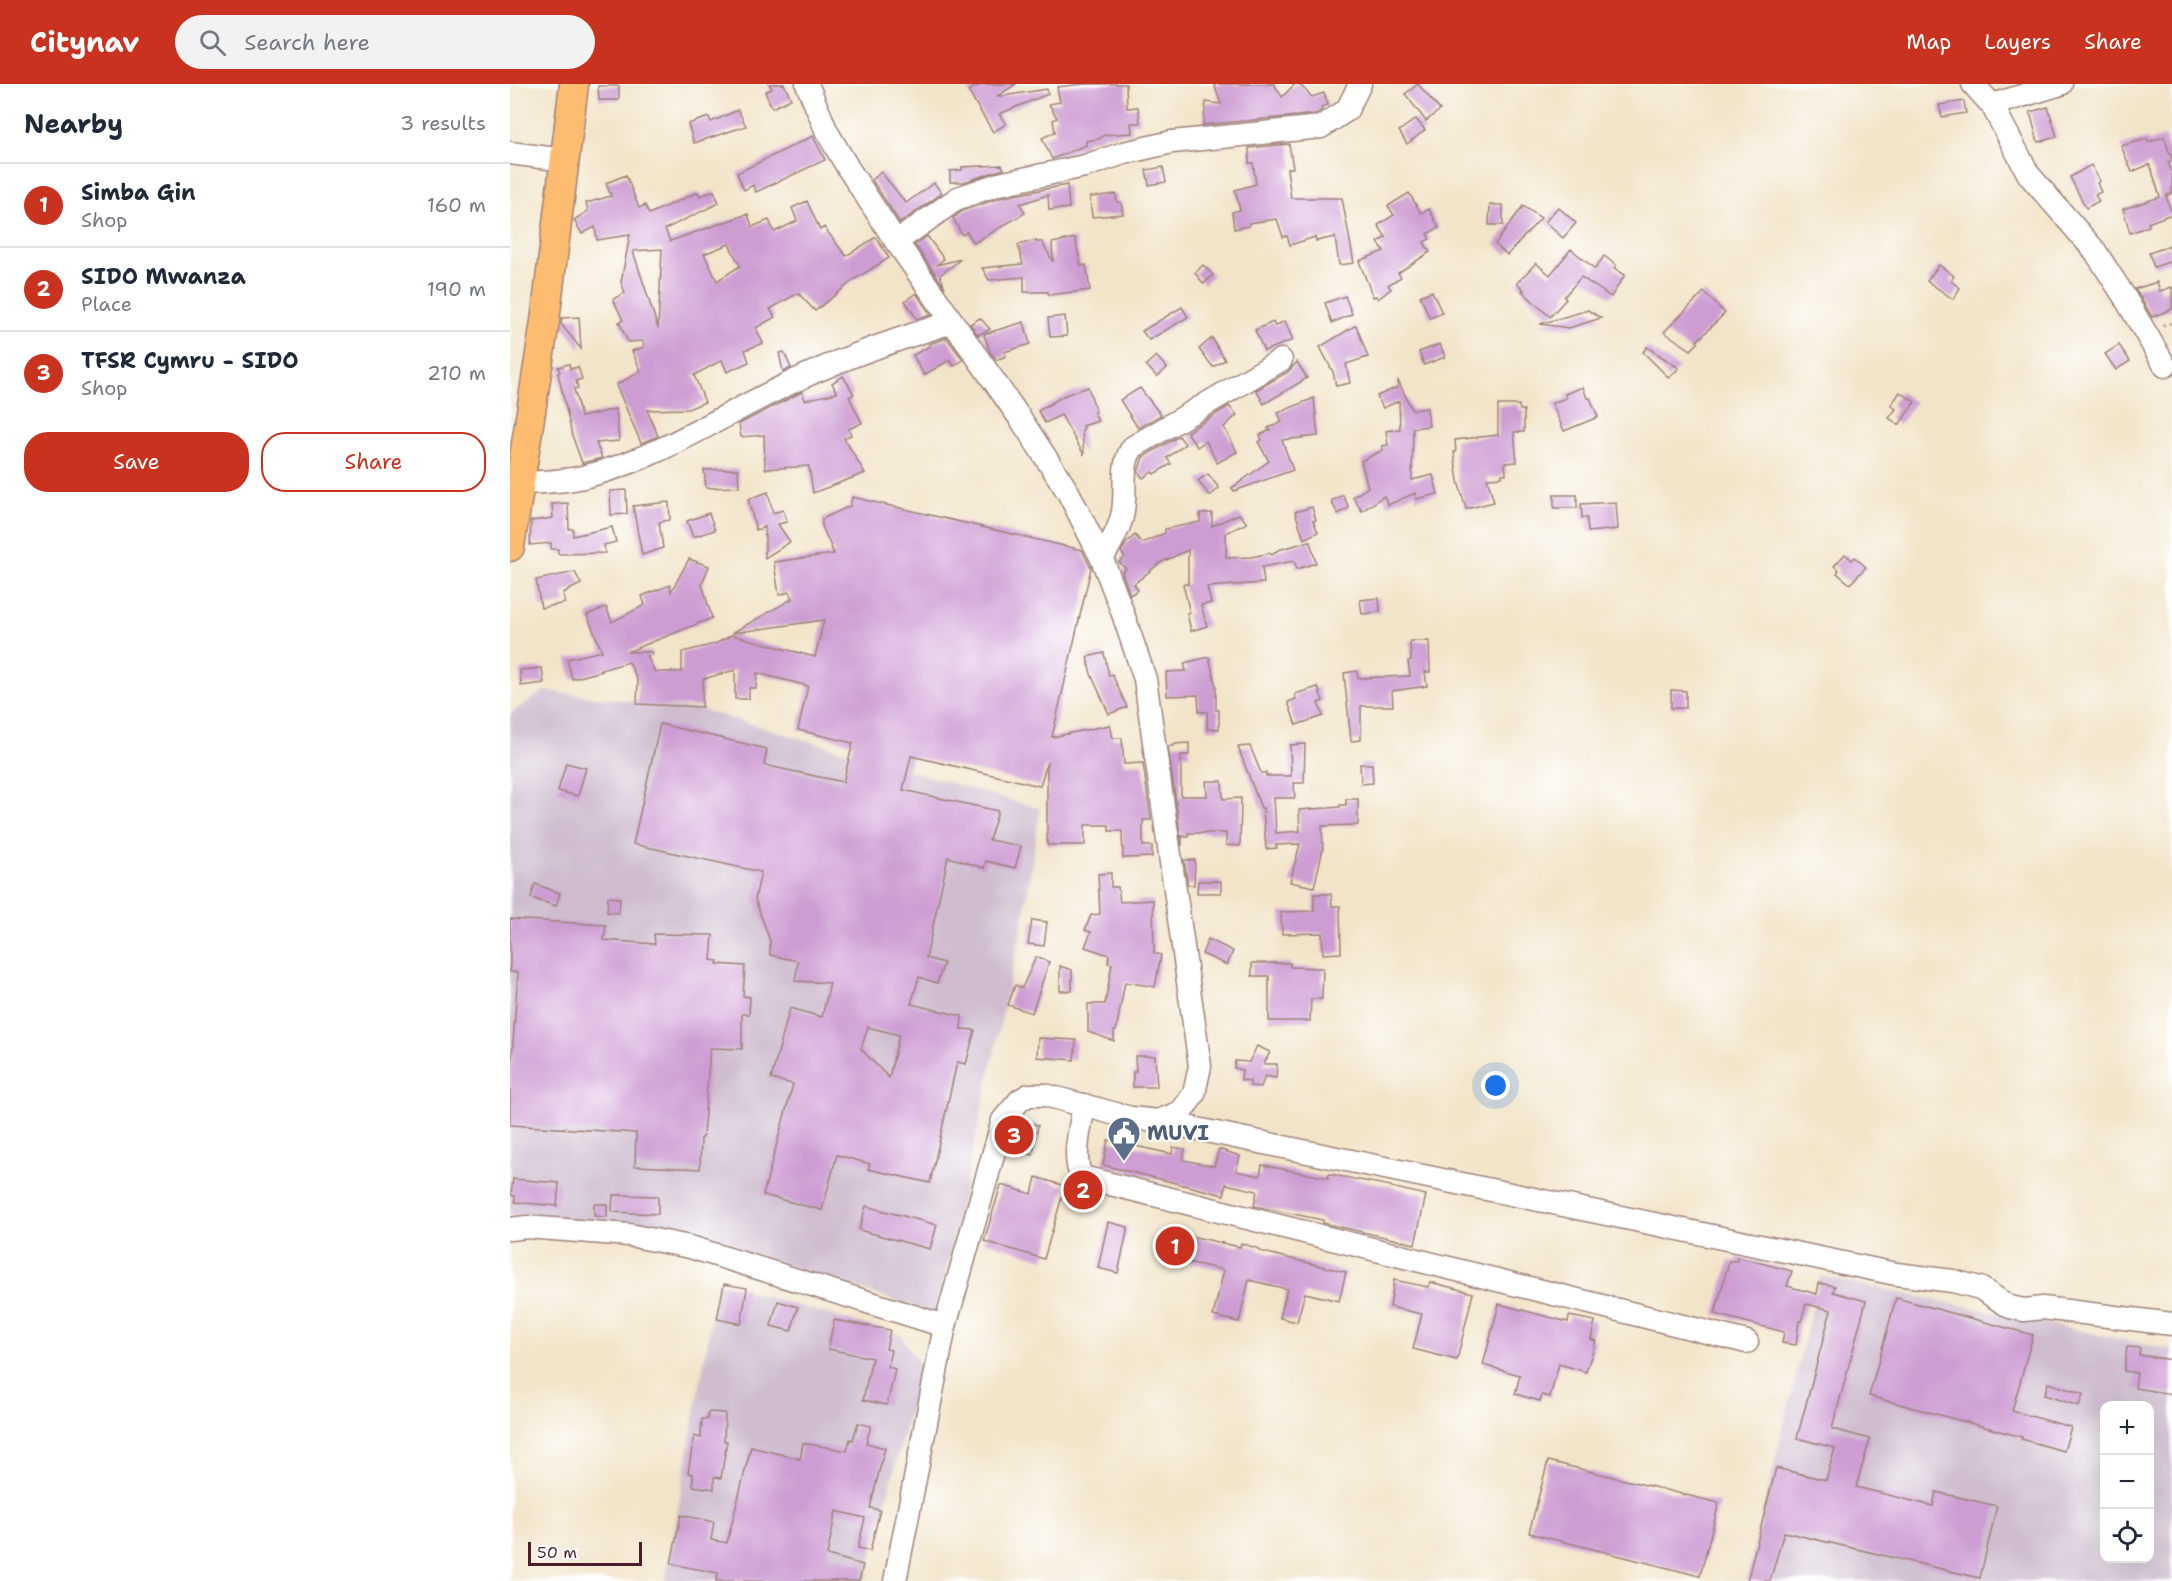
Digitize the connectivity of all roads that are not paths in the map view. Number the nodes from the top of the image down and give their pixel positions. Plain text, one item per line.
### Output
1 (574, 84) edge
2 (807, 84) edge
3 (1360, 84) edge
4 (1973, 84) edge
5 (2061, 84) edge
6 (1992, 105) junction
7 (510, 153) edge
8 (564, 160) junction
9 (896, 242) junction
10 (952, 322) junction
11 (1281, 360) dead end
12 (2165, 366) dead end
13 (520, 483) junction
14 (510, 547) edge
15 (1102, 559) junction
16 (1084, 1105) junction
17 (1158, 1121) junction
18 (510, 1229) edge
19 (2172, 1324) edge
20 (945, 1326) junction
21 (1747, 1342) dead end
22 (895, 1581) edge

1 - 8 main road
2 - 9 street
3 - 9 street
4 - 6 street
5 - 6 street
6 - 12 street
7 - 8 street
8 - 13 main road
9 - 10 street
10 - 13 street
10 - 15 street
11 - 15 street
13 - 14 main road
15 - 17 street
16 - 17 street
16 - 20 street
16 - 21 street
17 - 19 street
18 - 20 street
20 - 22 street

